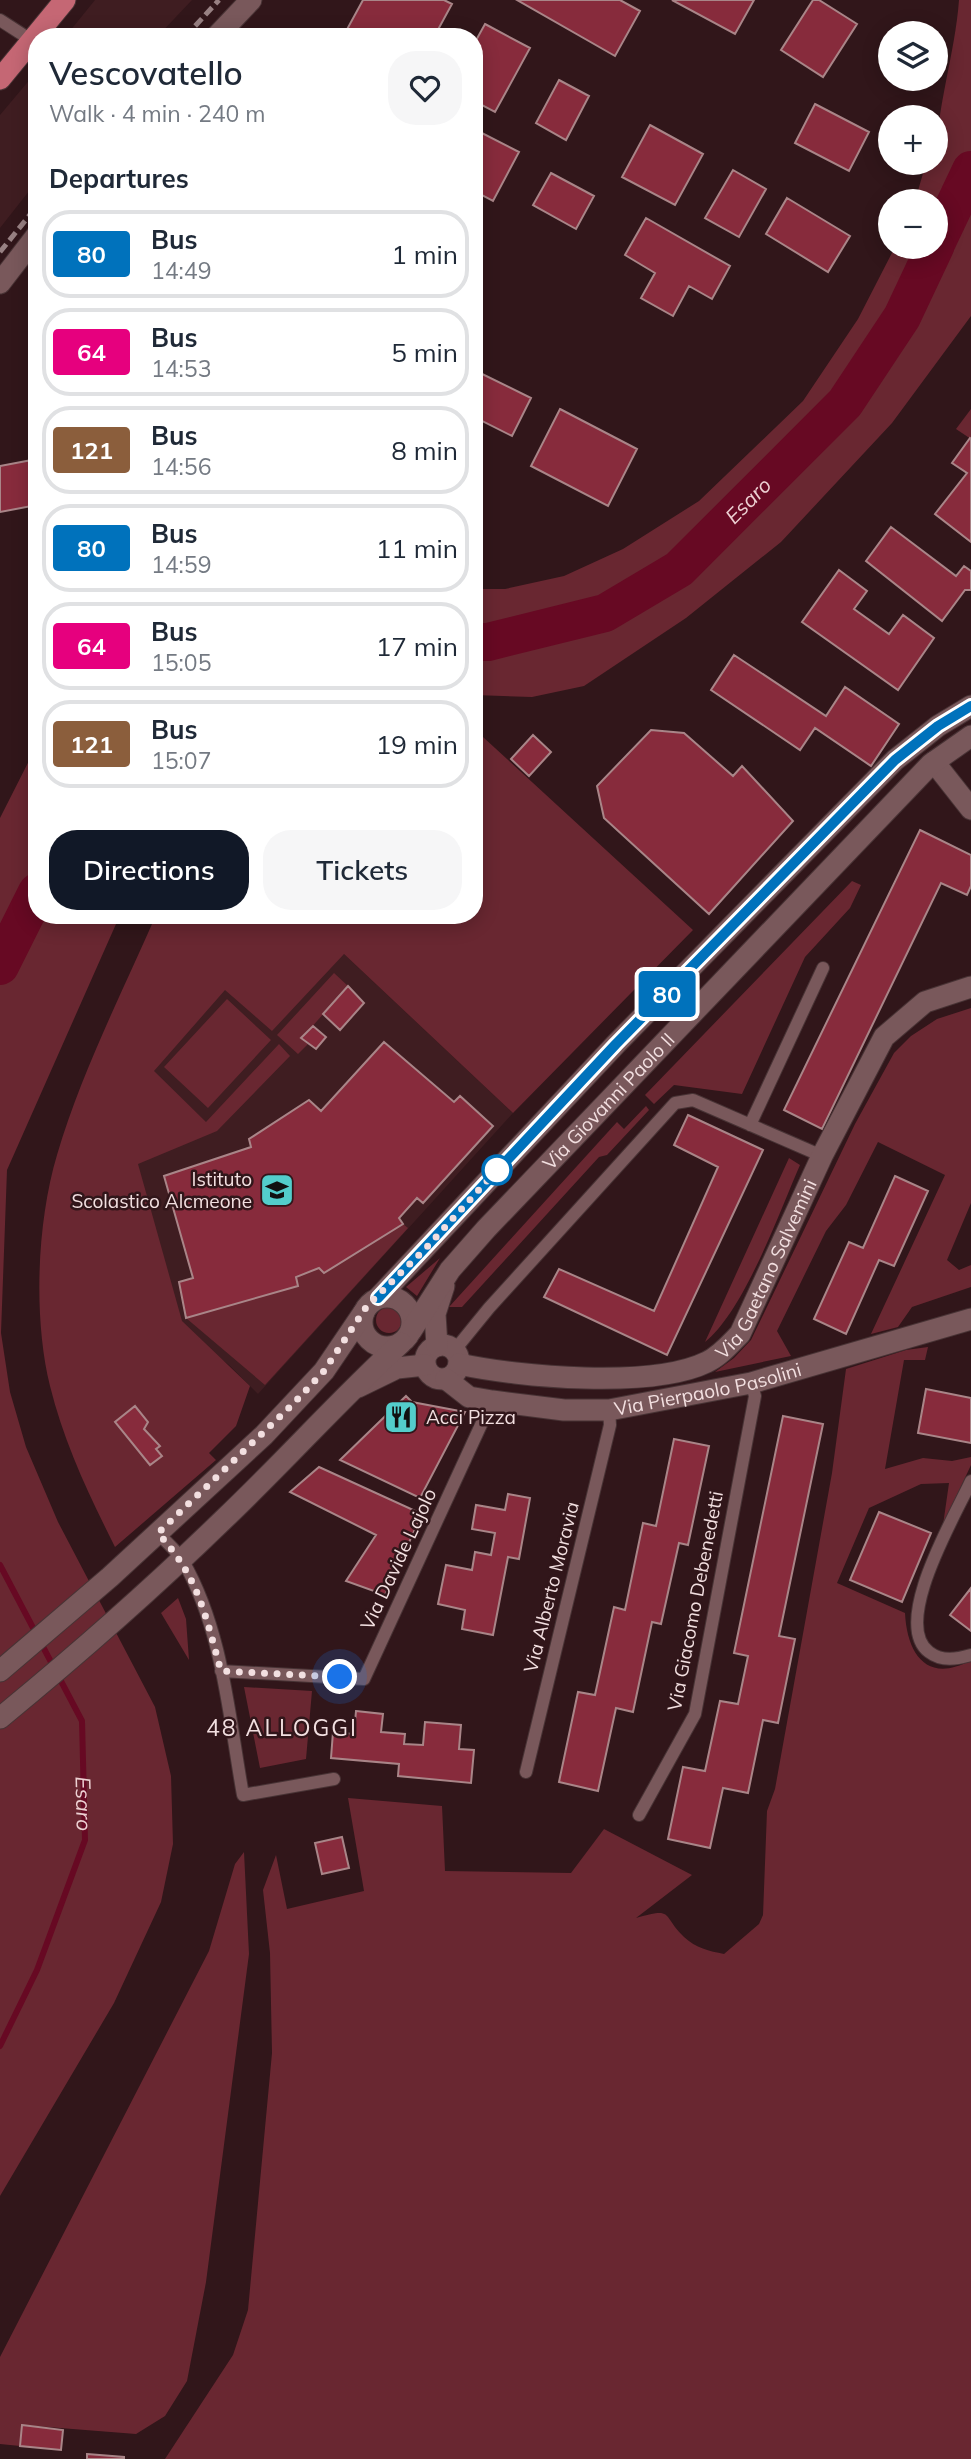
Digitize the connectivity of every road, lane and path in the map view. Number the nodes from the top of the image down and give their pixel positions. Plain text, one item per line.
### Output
1 (65, 0) edge
2 (251, 0) edge
3 (0, 20) edge
4 (41, 28) edge
5 (225, 28) edge
6 (28, 38) edge
7 (28, 44) edge
8 (0, 79) edge
9 (28, 247) edge
10 (0, 283) edge
11 (971, 706) edge
12 (971, 736) edge
13 (934, 762) junction
14 (971, 809) edge
15 (823, 968) dead end
16 (971, 987) edge
17 (750, 1125) junction
18 (822, 1156) junction
19 (450, 1270) junction
20 (371, 1305) junction
21 (971, 1319) edge
22 (406, 1337) junction
23 (449, 1360) junction
24 (751, 1382) junction
25 (347, 1392) junction
26 (492, 1401) junction
27 (609, 1410) junction
28 (971, 1481) edge
29 (158, 1533) junction
30 (181, 1559) junction
31 (971, 1655) edge
32 (0, 1671) edge
33 (221, 1671) junction
34 (0, 1718) edge
35 (526, 1772) dead end
36 (334, 1779) dead end
37 (639, 1815) dead end

1 - 4 main road
2 - 5 street
3 - 6 lane
7 - 8 main road
9 - 10 street
11 - 20 street, Via Giovanni Paolo II
12 - 13 street, Via Giovanni Paolo II
13 - 14 street
13 - 19 street, Via Giovanni Paolo II
15 - 17 lane
16 - 18 street, Via Gaetano Salvemini
17 - 18 lane
17 - 23 lane
18 - 23 street, Via Gaetano Salvemini
19 - 22 street, Via Giovanni Paolo II
19 - 23 street
20 - 22 street
20 - 22 street
20 - 29 street, Via Giovanni Paolo II
21 - 24 street, Via Pierpaolo Pasolini
22 - 25 street, Via Giovanni Paolo II
23 - 25 street
23 - 26 street, Via Pierpaolo Pasolini
24 - 27 street, Via Pierpaolo Pasolini
24 - 37 lane, Via Giacomo Debenedetti
25 - 30 street, Via Giovanni Paolo II
26 - 27 street, Via Pierpaolo Pasolini
26 - 33 lane, Via Davide Lajolo
27 - 35 lane, Via Alberto Moravia
28 - 31 lane
29 - 30 lane
29 - 32 street, Via Giovanni Paolo II
30 - 33 lane
30 - 34 street, Via Giovanni Paolo II
33 - 36 lane

